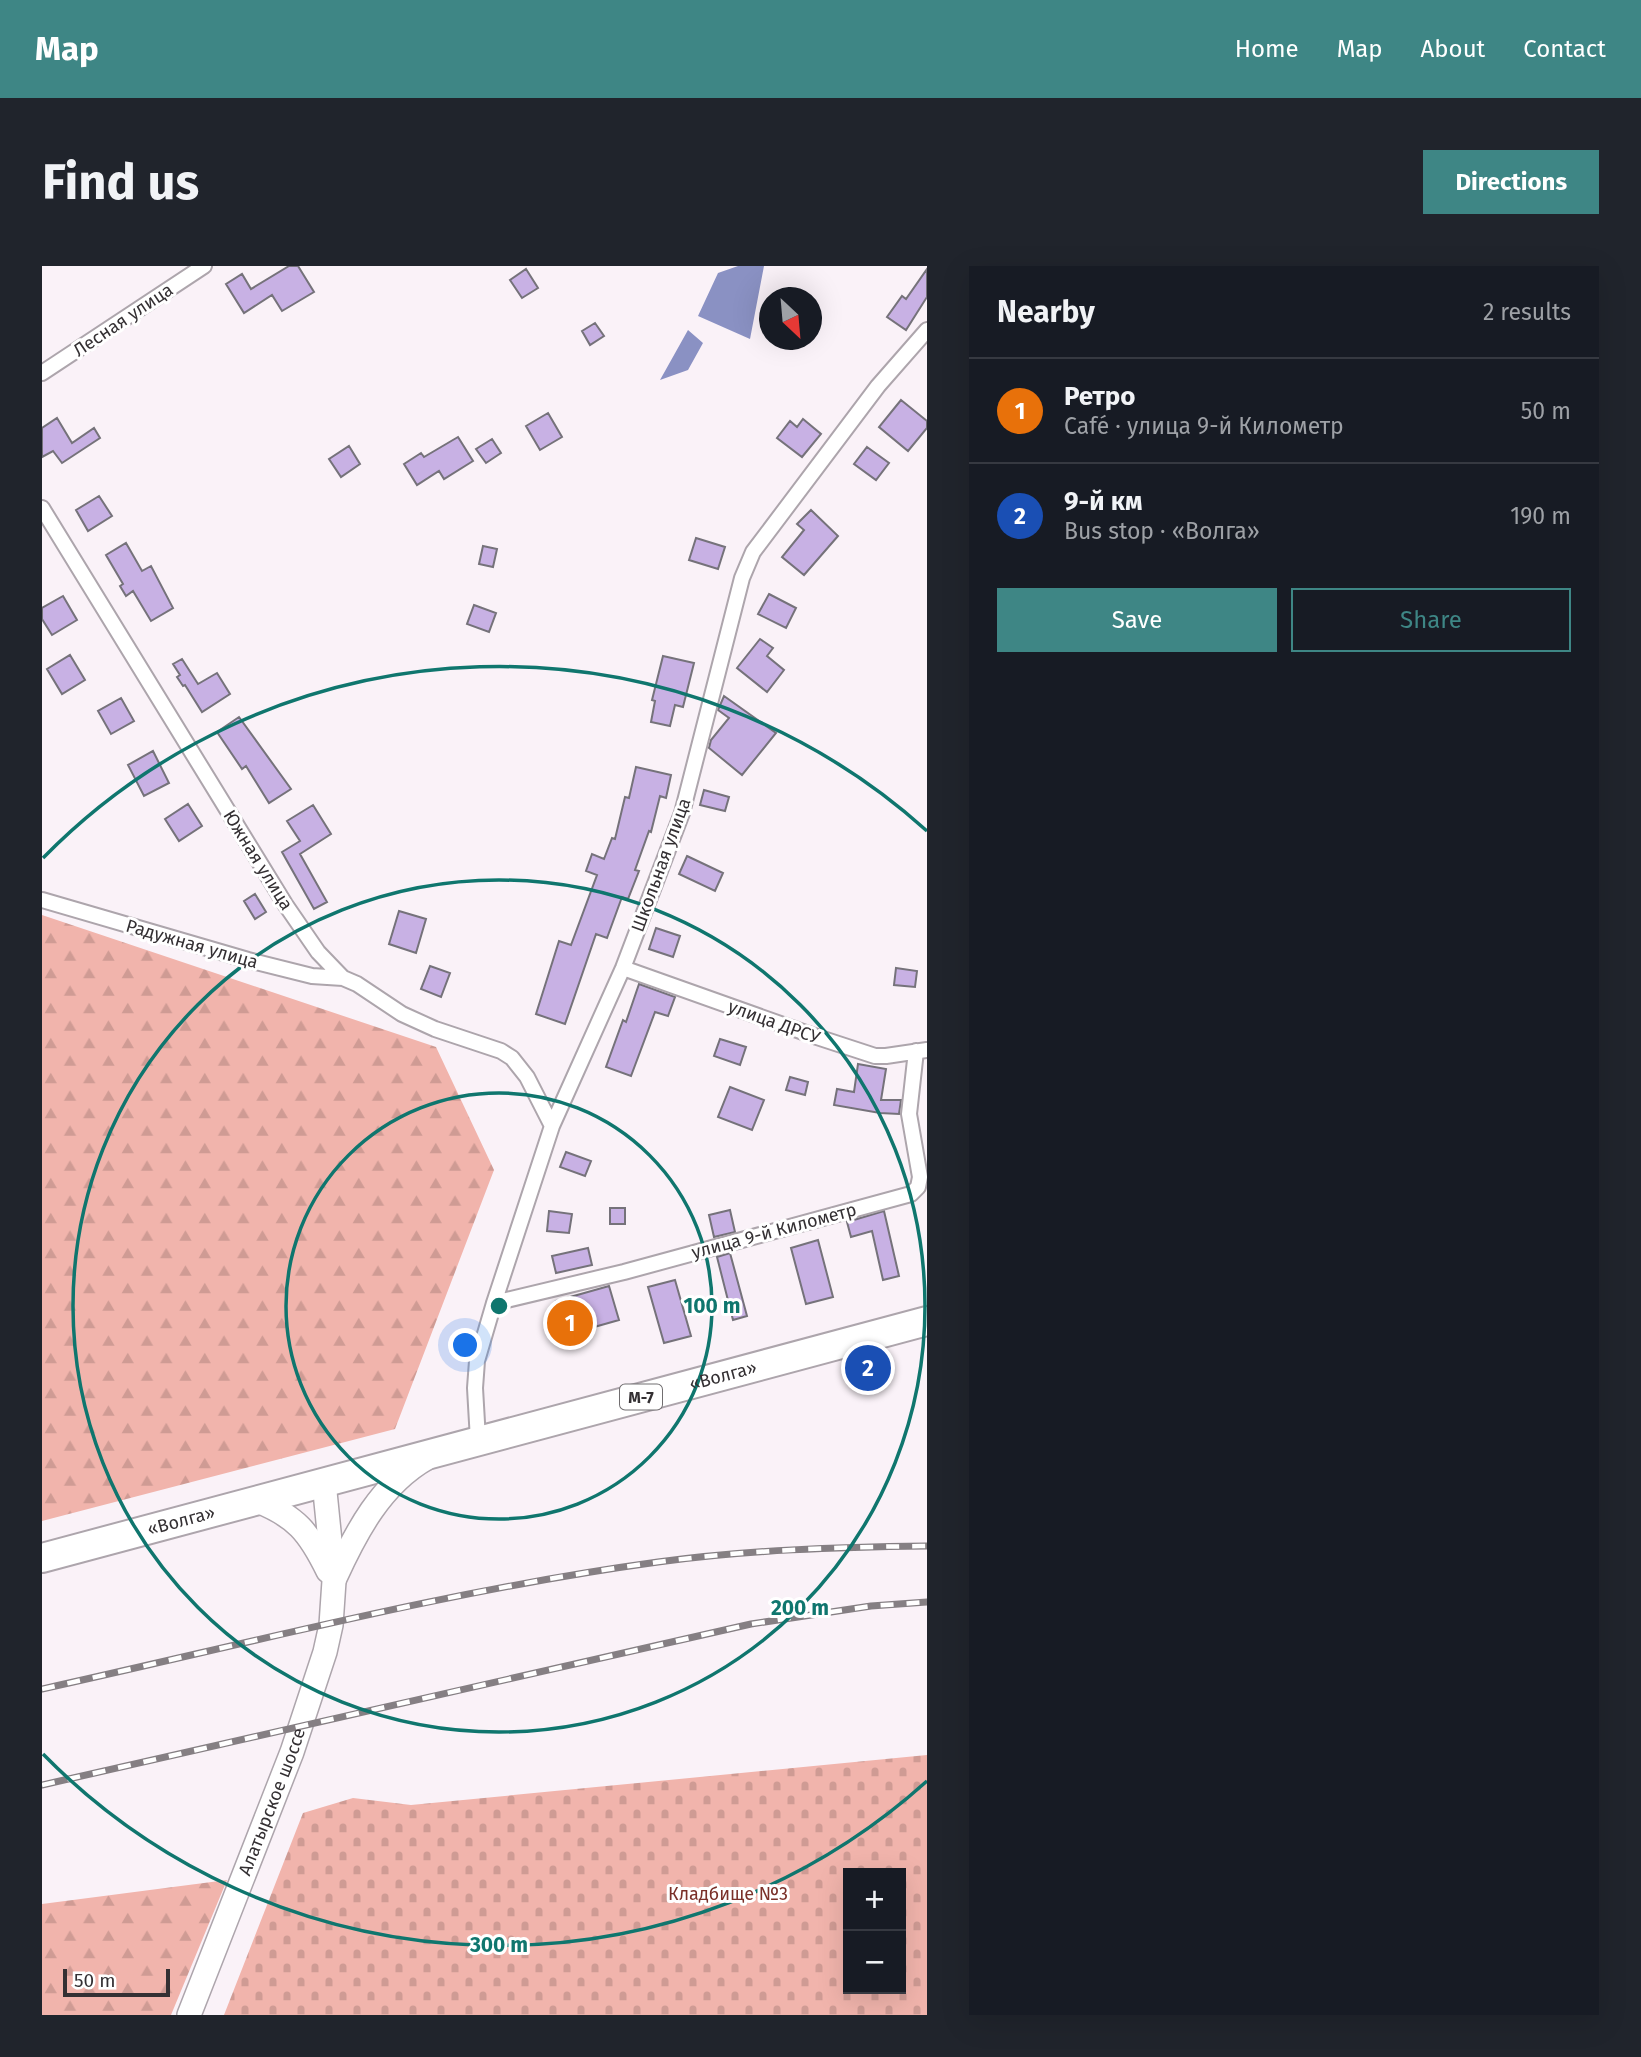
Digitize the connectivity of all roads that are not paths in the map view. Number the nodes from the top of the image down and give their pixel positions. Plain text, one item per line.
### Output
1 (204, 266) edge
2 (927, 330) edge
3 (42, 373) edge
4 (42, 508) edge
5 (42, 900) edge
6 (623, 968) junction
7 (343, 978) junction
8 (921, 1050) edge
9 (552, 1126) junction
10 (495, 1303) junction
11 (927, 1321) edge
12 (478, 1440) junction
13 (441, 1450) junction
14 (324, 1482) junction
15 (256, 1500) junction
16 (42, 1558) edge
17 (334, 1581) junction
18 (189, 2015) edge

1 - 3 street, Лесная улица
2 - 6 street, Школьная улица
4 - 7 street, Южная улица
5 - 7 street, Радужная улица
6 - 8 street, улица ДРСУ
6 - 9 street, Школьная улица
7 - 9 street, Южная улица
8 - 10 street, улица 9-й Километр
9 - 10 street, Школьная улица
10 - 12 street, Школьная улица
11 - 12 highway, «Волга» / М-7
12 - 13 highway, М-7
13 - 14 highway, «Волга» / М-7
13 - 17 main road
14 - 15 highway, «Волга» / М-7
14 - 17 main road
15 - 16 highway, «Волга» / М-7
15 - 17 main road
17 - 18 main road, Алатырское шоссе

